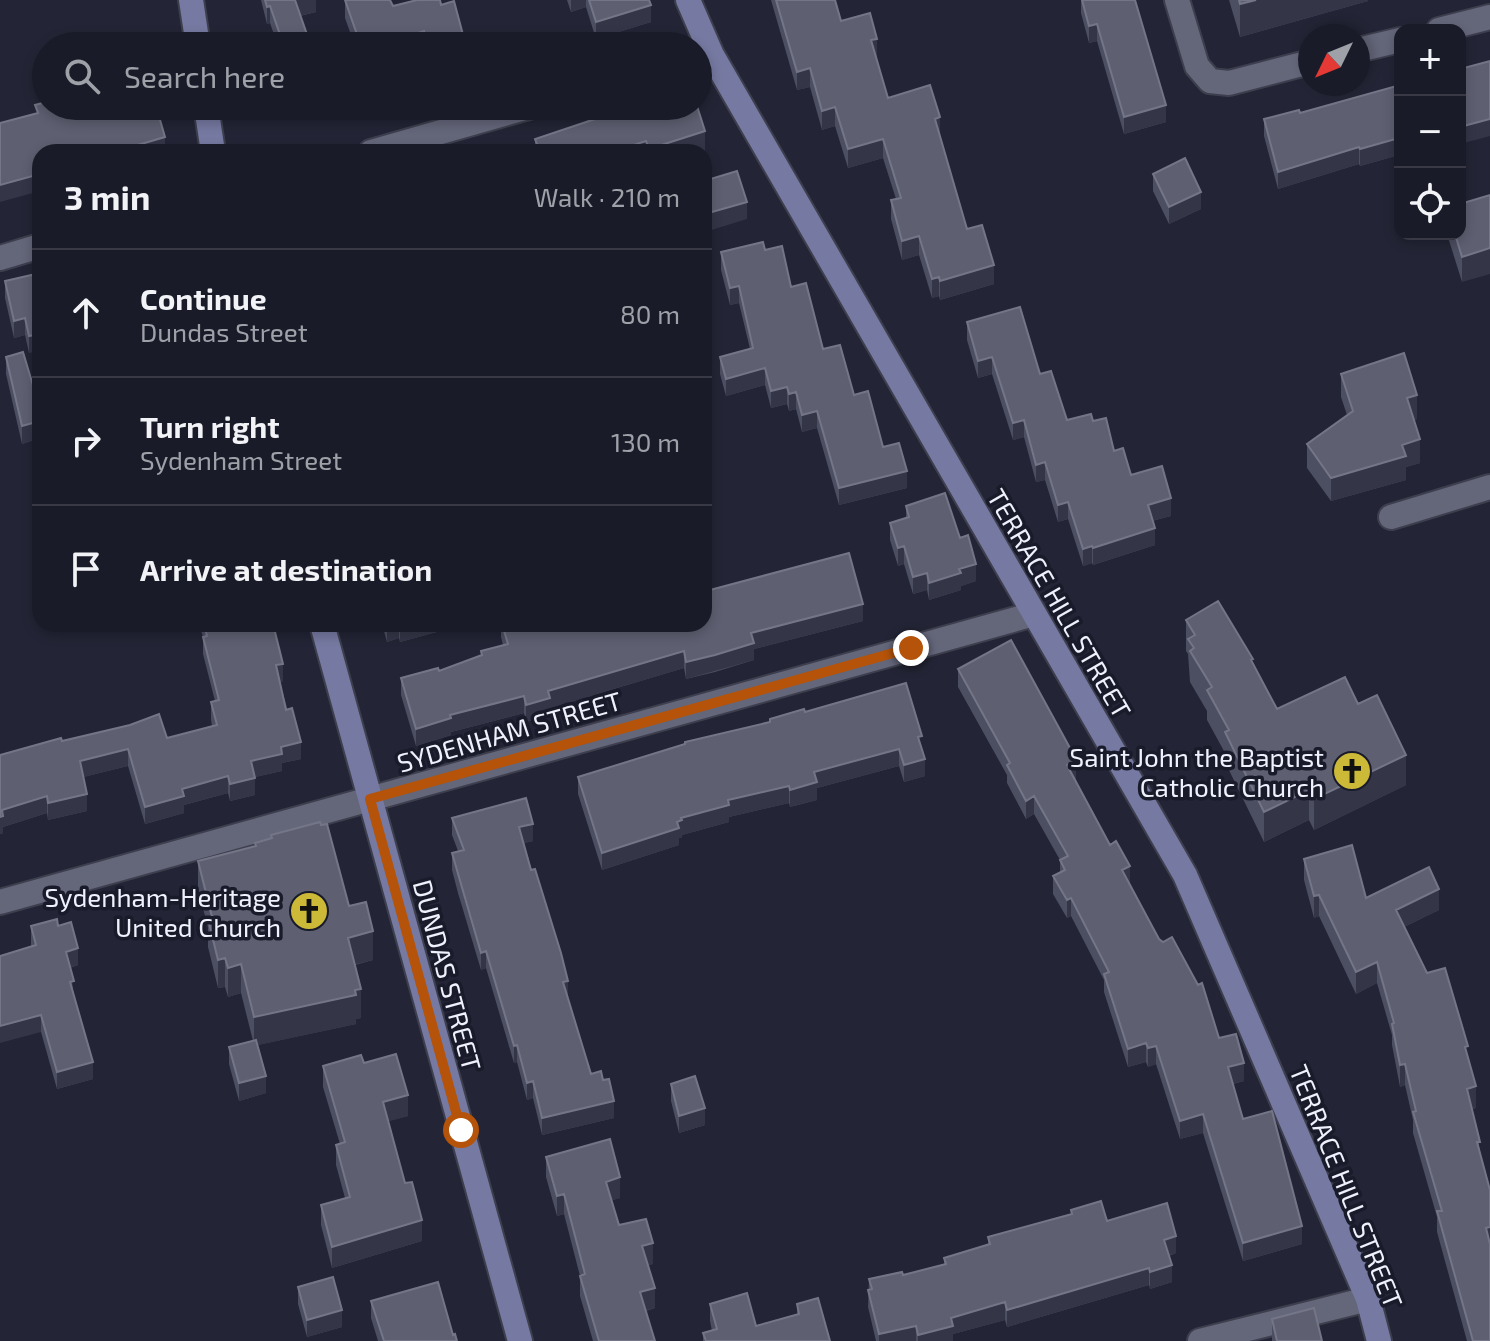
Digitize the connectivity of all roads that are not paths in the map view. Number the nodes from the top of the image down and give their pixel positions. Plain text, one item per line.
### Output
1 (191, 0) edge
2 (688, 0) edge
3 (1177, 0) edge
4 (1490, 17) edge
5 (1463, 24) edge
6 (196, 32) edge
7 (698, 32) edge
8 (1394, 41) edge
9 (1370, 47) edge
10 (1298, 65) edge
11 (712, 69) edge
12 (208, 120) edge
13 (483, 120) edge
14 (212, 144) edge
15 (399, 144) edge
16 (32, 248) edge
17 (0, 258) edge
18 (1490, 487) edge
19 (1391, 517) dead end
20 (1034, 614) junction
21 (324, 632) edge
22 (370, 799) junction
23 (0, 902) edge
24 (1368, 1299) junction
25 (520, 1341) edge
26 (1200, 1341) edge
27 (1379, 1341) edge

1 - 6 street
2 - 7 street, TERRACE HILL STREET
3 - 10 street
4 - 5 street
8 - 9 street
11 - 20 street, TERRACE HILL STREET
12 - 14 street
13 - 15 street
16 - 17 street
18 - 19 street
20 - 22 street, SYDENHAM STREET
20 - 24 street, TERRACE HILL STREET
21 - 22 street, DUNDAS STREET
22 - 23 street, SYDENHAM STREET
22 - 25 street, DUNDAS STREET
24 - 26 street
24 - 27 street, TERRACE HILL STREET

